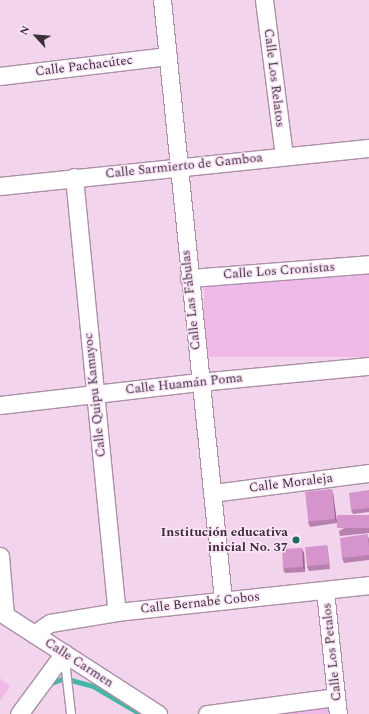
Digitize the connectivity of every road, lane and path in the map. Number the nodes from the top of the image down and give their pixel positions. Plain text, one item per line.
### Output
1 (162, 0) edge
2 (264, 0) edge
3 (168, 56) junction
4 (0, 76) edge
5 (369, 148) edge
6 (284, 156) junction
7 (178, 166) junction
8 (74, 177) junction
9 (0, 186) edge
10 (369, 264) edge
11 (189, 278) junction
12 (369, 366) edge
13 (199, 382) junction
14 (95, 392) junction
15 (0, 405) edge
16 (369, 473) edge
17 (212, 493) junction
18 (0, 556) edge
19 (369, 585) edge
20 (325, 591) junction
21 (223, 599) junction
22 (117, 612) junction
23 (3, 613) edge
24 (34, 634) junction
25 (66, 654) junction
26 (336, 697) junction
27 (19, 714) edge
28 (71, 714) edge
29 (158, 714) edge
30 (207, 714) edge
31 (338, 714) edge

1 - 3 street, Calle Las Fábulas
2 - 6 street, Calle Los Relatos
3 - 4 street, Calle Pachacútec
3 - 7 street, Calle Las Fábulas
5 - 6 street, Calle Sarmierto de Gamboa
6 - 7 street, Calle Sarmierto de Gamboa
7 - 8 street, Calle Sarmierto de Gamboa
7 - 11 street, Calle Las Fábulas
8 - 9 street, Calle Sarmierto de Gamboa
8 - 14 street, Calle Quipu Kamayoc
10 - 11 street, Calle Los Cronistas
11 - 13 street, Calle Las Fábulas
12 - 13 street, Calle Huamán Poma
13 - 14 street, Calle Huamán Poma
13 - 17 street, Calle Las Fábulas
14 - 15 street, Calle Huamán Poma
14 - 22 street, Calle Quipu Kamayoc
16 - 17 street, Calle Moraleja
17 - 21 street, Calle Las Fábulas
18 - 23 street
19 - 20 street, Calle Bernabé Cobos
20 - 21 street, Calle Bernabé Cobos
20 - 26 street, Calle Los Petalos
21 - 22 street, Calle Bernabé Cobos
22 - 24 street, Calle Bernabé Cobos
23 - 24 street, Calle Carmen
24 - 25 street, Calle Carmen
25 - 27 street
25 - 28 lane
25 - 29 street, Calle Carmen
26 - 30 street
26 - 31 street, Calle Los Petalos

